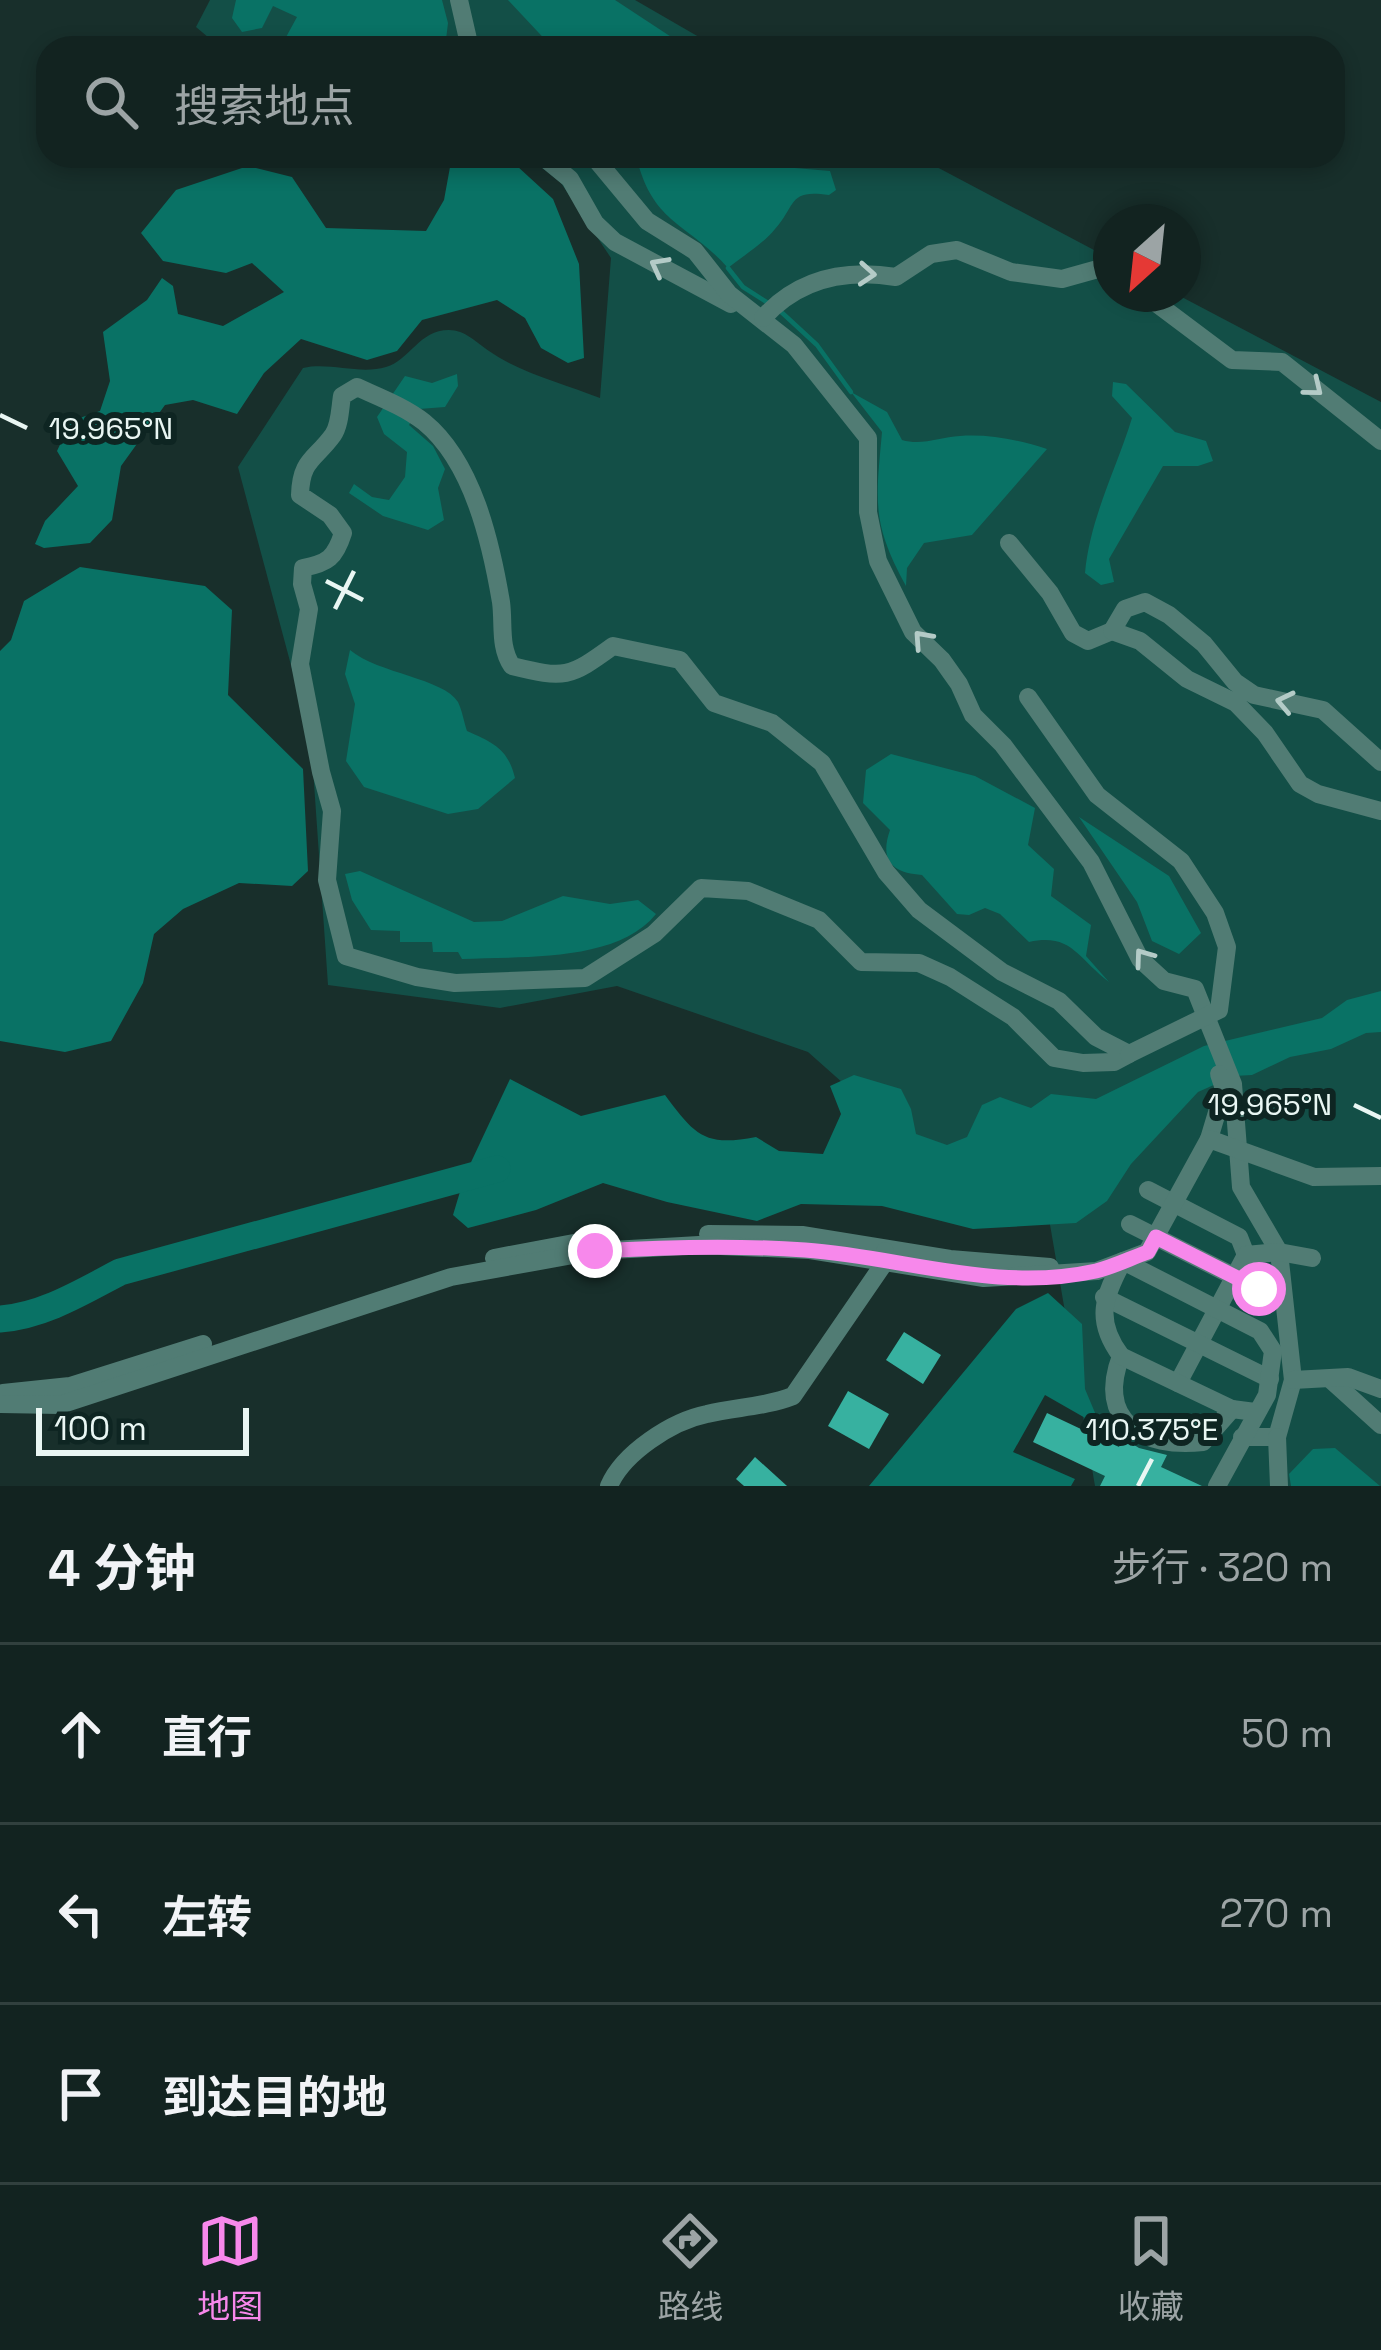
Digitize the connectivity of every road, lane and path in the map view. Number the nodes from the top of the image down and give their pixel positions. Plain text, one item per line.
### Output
1 (459, 0) edge
2 (467, 36) edge
3 (557, 168) edge
4 (603, 168) edge
5 (1093, 271) edge
6 (1168, 312) edge
7 (763, 318) junction
8 (1381, 440) edge
9 (1010, 543) dead end
10 (1112, 631) junction
11 (1028, 697) dead end
12 (1381, 762) edge
13 (1381, 811) edge
14 (1196, 1022) junction
15 (1129, 1054) junction
16 (1228, 1087) junction
17 (1209, 1138) junction
18 (1240, 1150) junction
19 (1381, 1176) edge
20 (1148, 1190) dead end
21 (1174, 1204) junction
22 (1130, 1224) dead end
23 (1156, 1237) junction
24 (1280, 1252) junction
25 (885, 1254) junction
26 (1246, 1255) junction
27 (1312, 1258) dead end
28 (1123, 1261) junction
29 (1234, 1276) junction
30 (1259, 1289) dead end
31 (1104, 1297) junction
32 (1217, 1310) junction
33 (1198, 1345) junction
34 (1121, 1355) junction
35 (1270, 1379) junction
36 (1330, 1379) junction
37 (1293, 1380) junction
38 (1178, 1383) junction
39 (1381, 1389) edge
40 (0, 1392) edge
41 (0, 1404) edge
42 (1232, 1409) junction
43 (1255, 1412) junction
44 (1381, 1425) edge
45 (1242, 1437) junction
46 (1277, 1437) junction
47 (609, 1486) edge
48 (1217, 1486) edge
49 (1279, 1486) edge

1 - 2 street
7 -> 3 street
4 - 7 street
7 -> 5 street
6 -> 8 street
14 -> 7 street
9 - 10 street
12 -> 10 street
10 - 13 street
11 - 14 street
14 - 15 street
14 - 16 street
15 - 15 street
16 - 17 street
16 - 18 street
17 - 18 street
17 - 21 street
18 - 19 street
18 - 24 street
20 - 21 street
21 - 23 street
21 - 26 street
22 - 23 street
23 - 28 street
23 - 29 street
24 - 26 street
24 - 27 street
24 - 37 street
25 - 28 street
25 - 40 street
25 - 41 street
25 - 47 street
26 - 29 street
28 - 31 street
28 - 32 street
29 - 30 street
29 - 32 street
31 - 33 street
31 - 34 street
32 - 33 street
32 - 35 street
33 - 35 street
33 - 38 street
34 - 38 street
34 - 42 street
35 - 43 street
36 - 37 street
36 - 39 street
36 - 44 street
37 - 46 street
38 - 42 street
42 - 43 street
43 - 45 street
45 - 46 street
45 - 48 street
46 - 49 street

